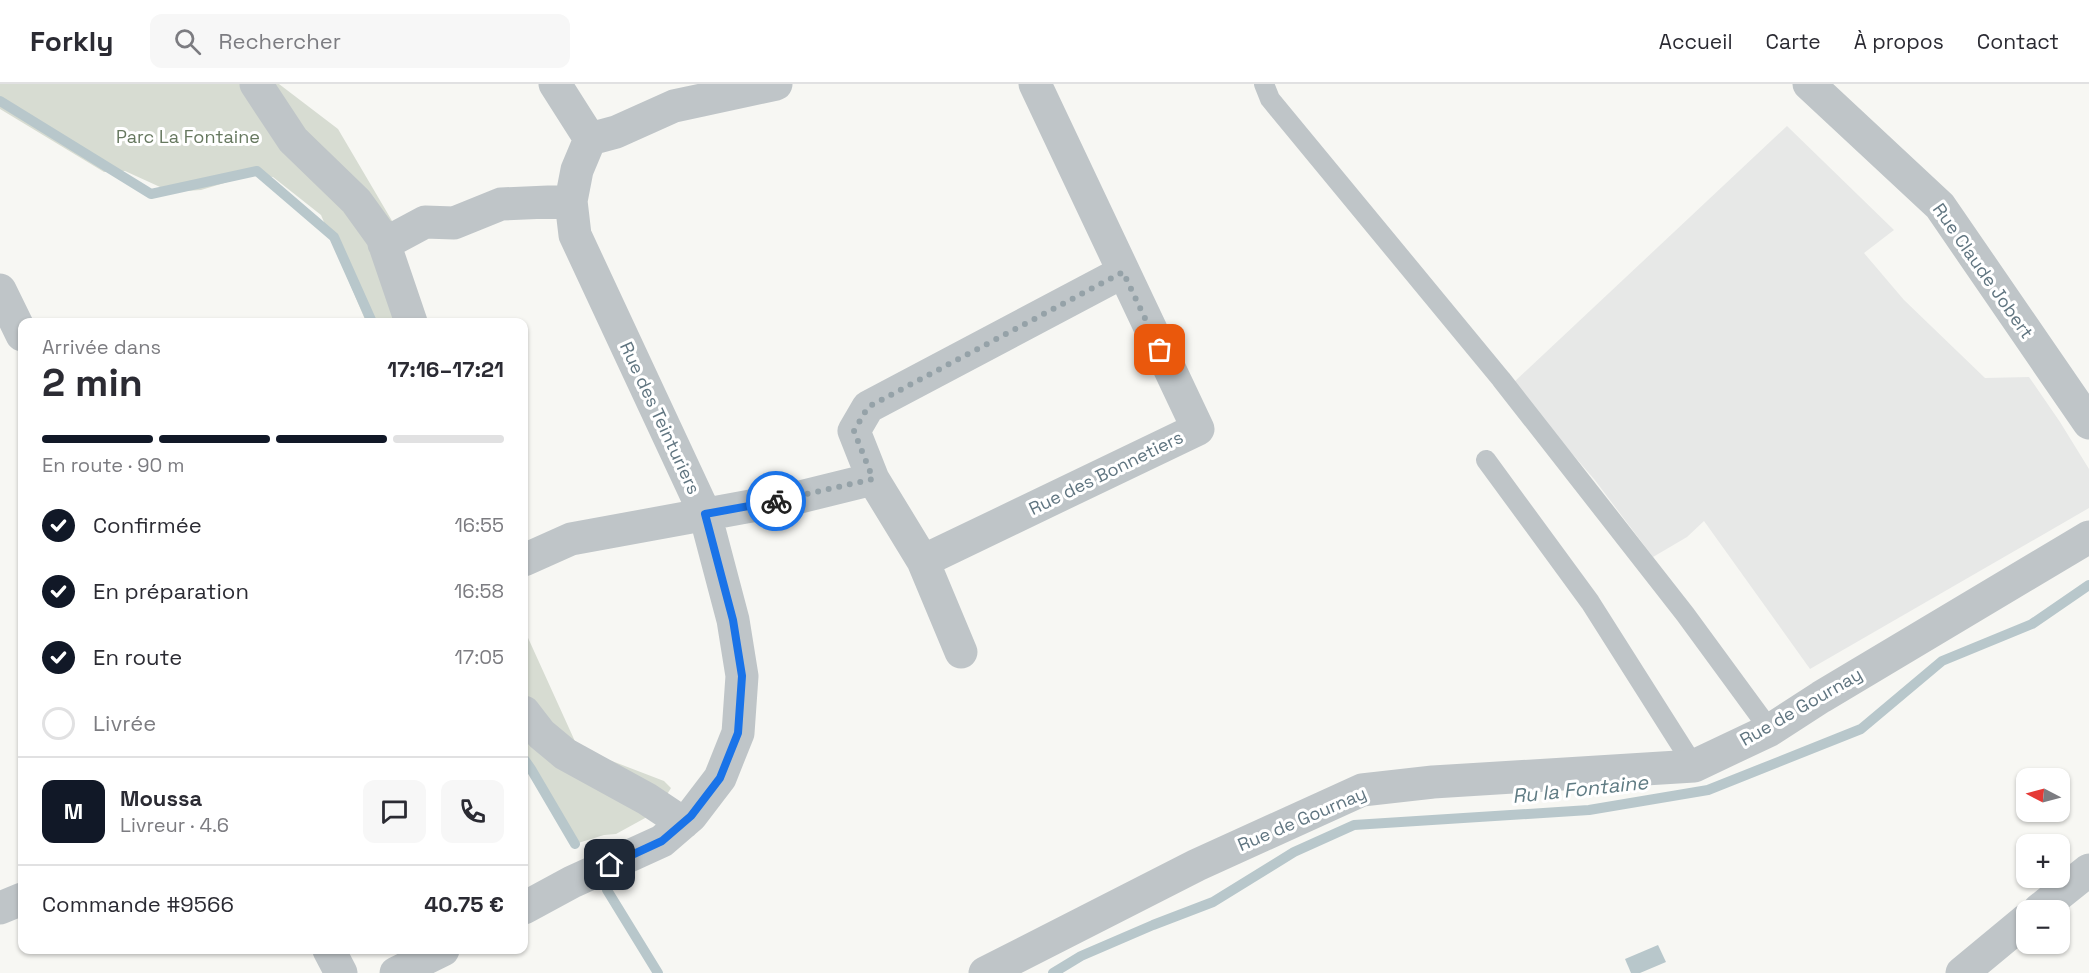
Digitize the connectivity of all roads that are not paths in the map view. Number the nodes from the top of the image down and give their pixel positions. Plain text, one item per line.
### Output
1 (256, 84) edge
2 (555, 84) edge
3 (776, 84) edge
4 (1035, 84) edge
5 (1264, 84) edge
6 (1809, 84) edge
7 (590, 139) junction
8 (571, 201) junction
9 (384, 244) junction
10 (1123, 272) junction
11 (0, 290) edge
12 (410, 318) edge
13 (18, 327) edge
14 (2089, 423) edge
15 (1486, 460) dead end
16 (873, 479) junction
17 (705, 514) junction
18 (2089, 537) edge
19 (528, 558) edge
20 (923, 561) junction
21 (961, 652) dead end
22 (528, 717) edge
23 (1770, 730) junction
24 (1694, 766) junction
25 (682, 823) junction
26 (2089, 870) edge
27 (2052, 900) edge
28 (18, 901) edge
29 (528, 906) edge
30 (0, 908) edge
31 (2016, 928) edge
32 (331, 954) edge
33 (445, 958) edge
34 (341, 973) edge
35 (396, 973) edge
36 (985, 973) edge
37 (1962, 973) edge

1 - 9 street
2 - 7 street
3 - 7 street
4 - 10 street, Rue des Bonnetiers
5 - 23 lane
6 - 14 street, Rue Claude Jobert
7 - 8 street, Rue des Teinturiers
8 - 9 street
8 - 17 street, Rue des Teinturiers
9 - 12 street
10 - 16 street
10 - 20 street, Rue des Bonnetiers
11 - 13 street
15 - 24 lane
16 - 17 street
16 - 20 street
17 - 19 street
17 - 25 street, Rue des Teinturiers
18 - 23 street, Rue de Gournay
20 - 21 street
22 - 25 street
23 - 24 street, Rue de Gournay
24 - 36 street, Rue de Gournay
25 - 29 street, Rue des Teinturiers
26 - 27 street
28 - 30 street
31 - 37 street
32 - 34 street
33 - 35 street

